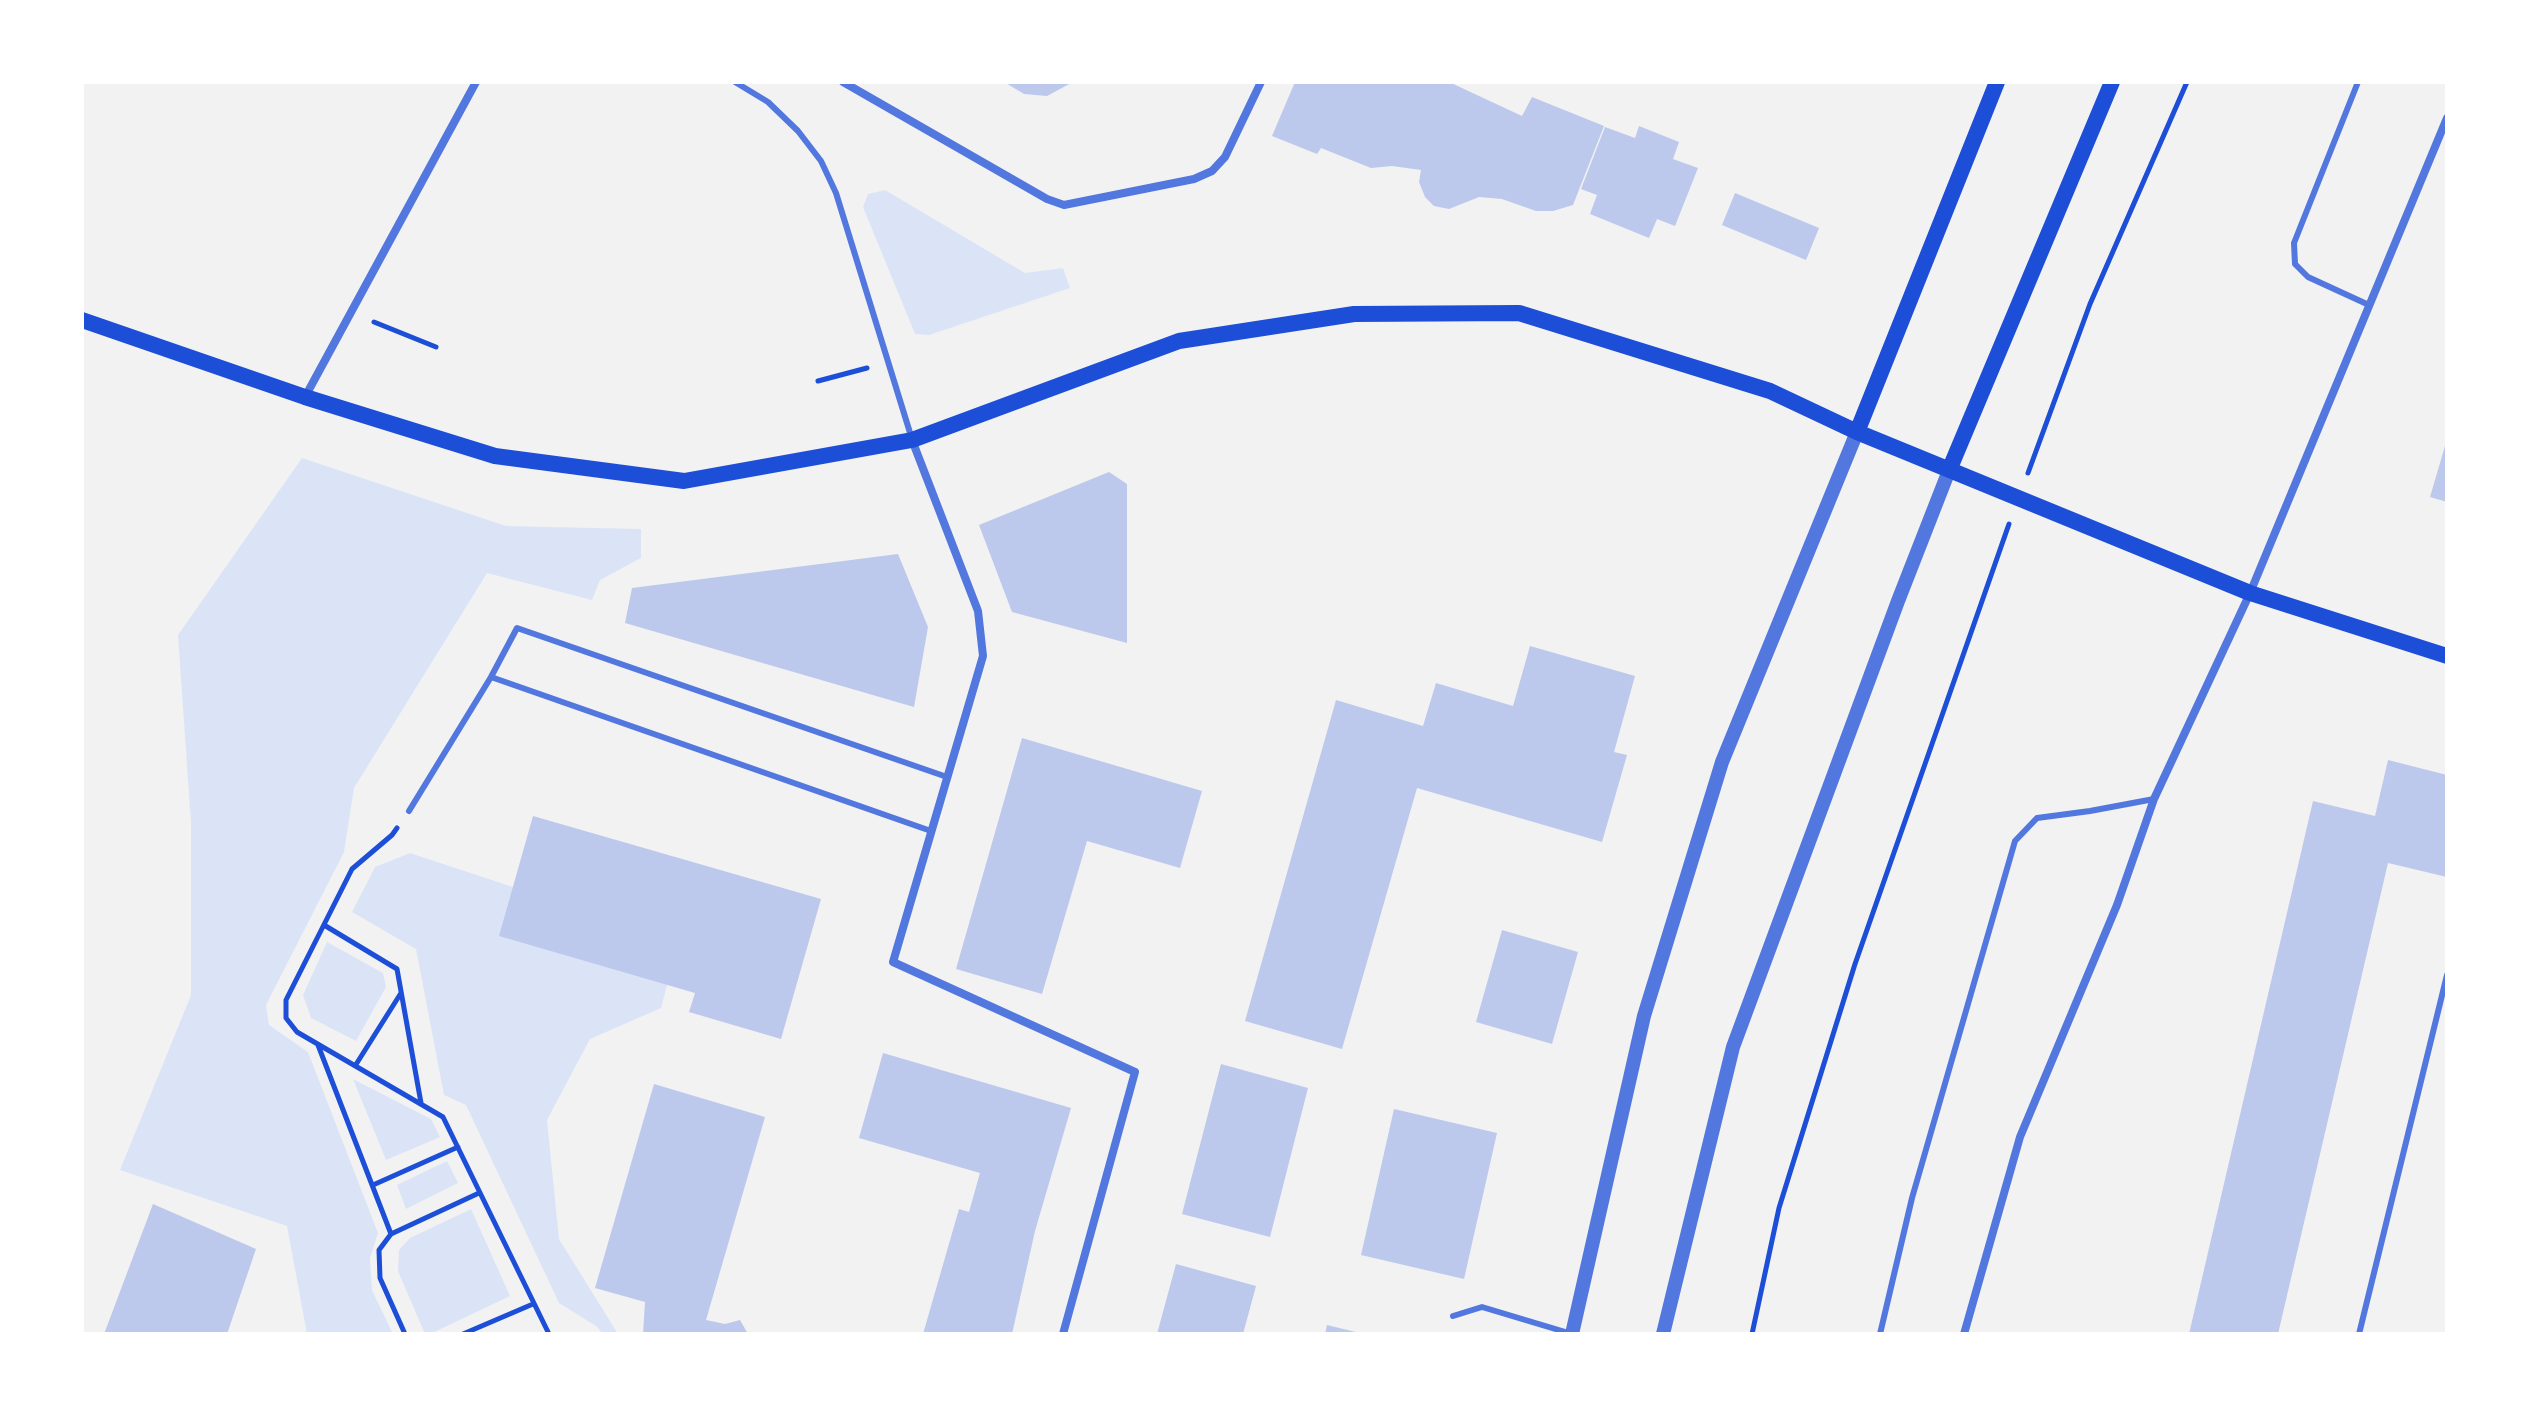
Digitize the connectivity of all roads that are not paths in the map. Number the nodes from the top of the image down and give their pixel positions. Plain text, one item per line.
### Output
1 (476, 82) edge
2 (735, 82) edge
3 (843, 82) edge
4 (1261, 82) edge
5 (1997, 82) edge
6 (2112, 82) edge
7 (2358, 82) edge
8 (2447, 118) edge
9 (2369, 305) junction
10 (82, 320) edge
11 (305, 397) junction
12 (1857, 432) junction
13 (912, 440) junction
14 (1950, 468) junction
15 (2250, 593) junction
16 (2447, 656) edge
17 (491, 677) junction
18 (947, 777) junction
19 (2154, 799) junction
20 (409, 811) road end
21 (931, 831) junction
22 (2447, 975) edge
23 (1453, 1316) dead end
24 (1063, 1334) edge
25 (1572, 1334) edge
26 (1663, 1334) edge
27 (1880, 1334) edge
28 (1964, 1334) edge
29 (2359, 1334) edge

1 - 11 street
2 - 13 lane
3 - 4 street
5 - 12 main road
6 - 14 main road
7 - 9 lane
8 - 9 street
9 - 15 street
10 - 11 main road
11 - 13 main road
12 - 13 main road
12 - 14 main road
12 - 25 street
13 - 18 street
14 - 15 main road
14 - 26 street
15 - 16 main road
15 - 19 street
17 - 18 lane
17 - 20 lane
17 - 21 lane
18 - 21 street
19 - 27 lane
19 - 28 street
21 - 24 street
22 - 29 lane
23 - 25 lane

